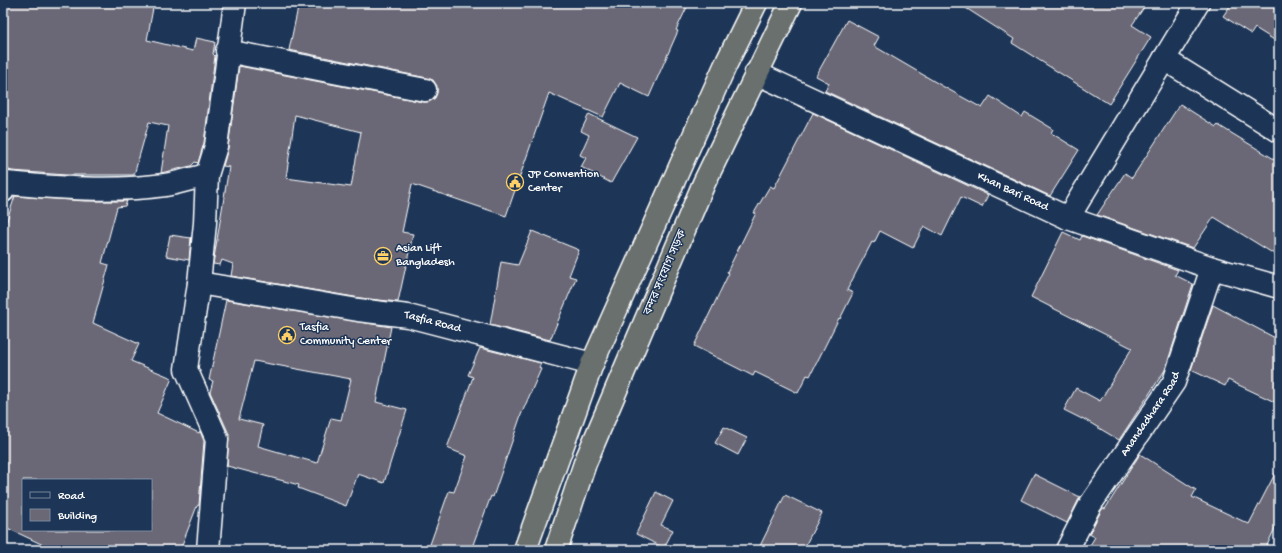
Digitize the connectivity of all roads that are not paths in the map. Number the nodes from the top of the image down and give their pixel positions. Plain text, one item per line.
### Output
1 (234, 3) edge
2 (756, 3) edge
3 (791, 3) edge
4 (1198, 3) edge
5 (228, 51) junction
6 (1164, 59) junction
7 (756, 73) junction
8 (425, 90) dead end
9 (1279, 131) edge
10 (207, 175) junction
11 (4, 185) edge
12 (1068, 218) junction
13 (1212, 268) junction
14 (199, 283) junction
15 (1279, 287) edge
16 (592, 364) junction
17 (208, 550) edge
18 (525, 550) edge
19 (556, 550) edge
20 (1067, 550) edge

1 - 5 street
2 - 16 highway
3 - 7 highway, বন্দর সংযোগ সড়ক
4 - 6 street
5 - 8 street
5 - 10 street
6 - 9 street
6 - 12 street
7 - 12 street, Khan Bari Road
7 - 19 highway, বন্দর সংযোগ সড়ক
10 - 11 street
10 - 14 street
12 - 13 street, Khan Bari Road
13 - 15 street, Khan Bari Road
13 - 20 street, Anandadhara Road
14 - 16 street, Tasfia Road
14 - 17 street
16 - 18 highway

